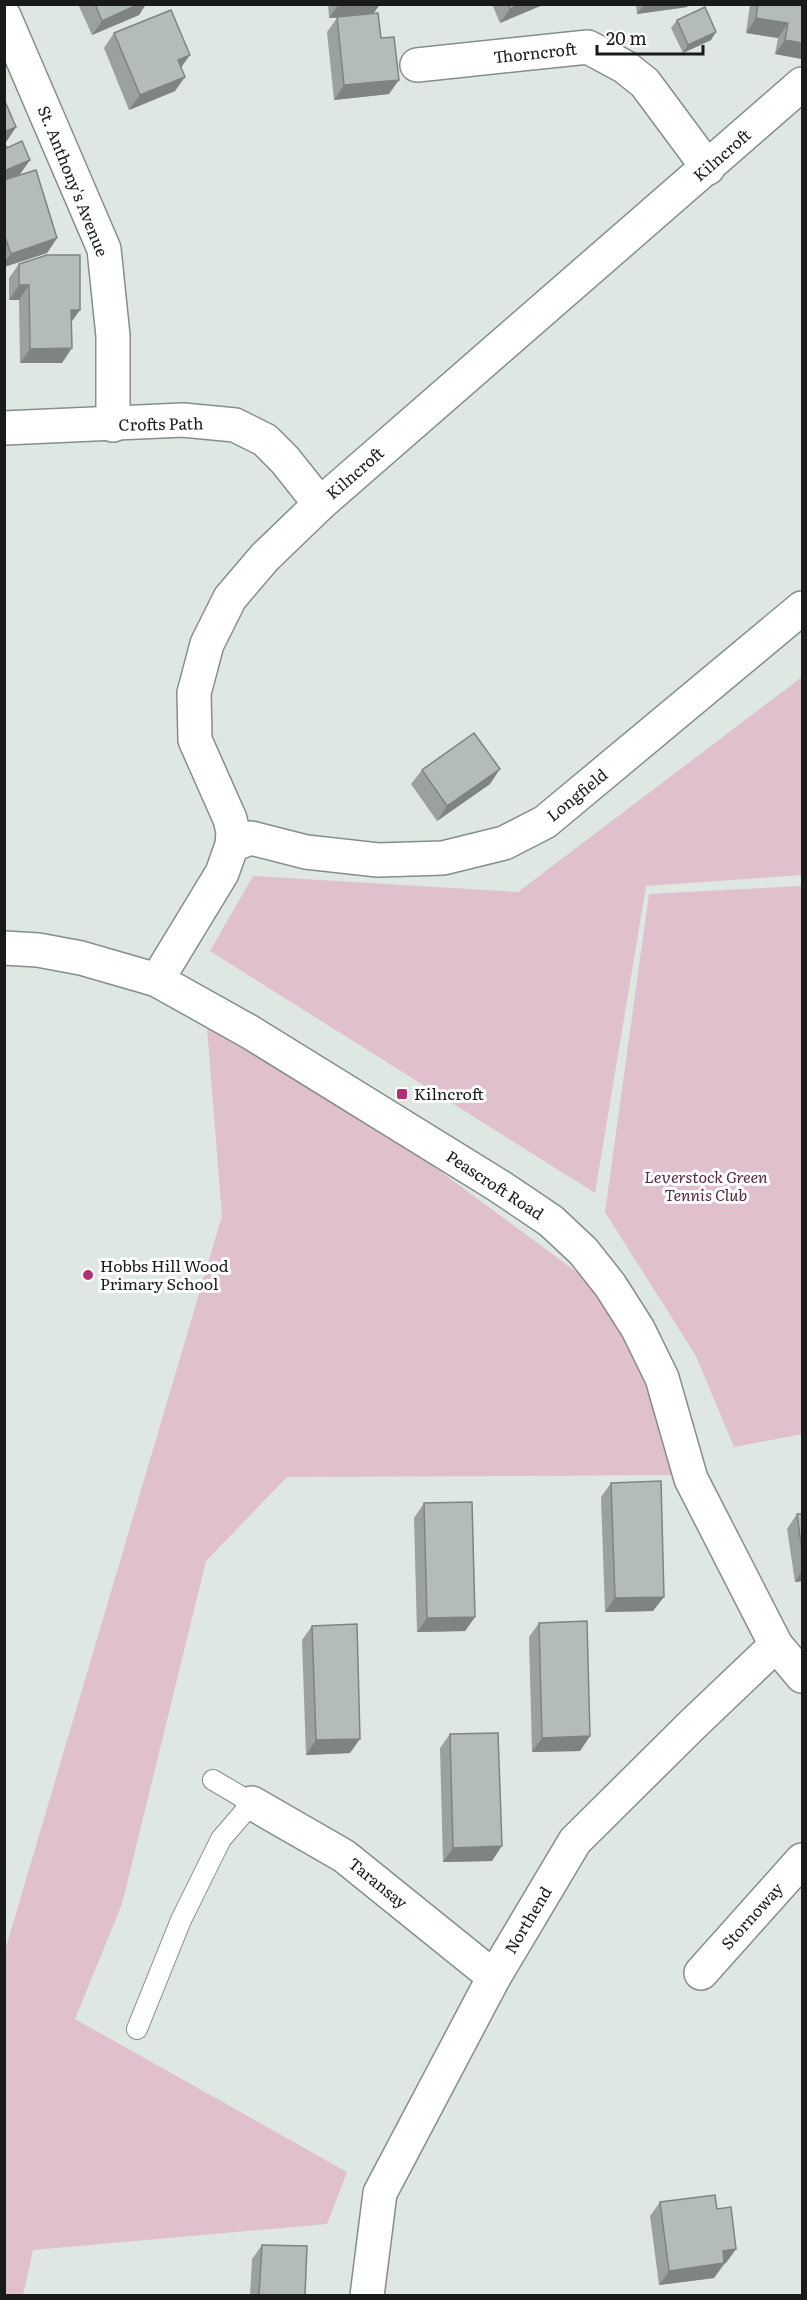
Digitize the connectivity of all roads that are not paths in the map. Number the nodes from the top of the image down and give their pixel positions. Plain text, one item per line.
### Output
1 (4, 16) edge
2 (417, 65) dead end
3 (802, 84) edge
4 (708, 168) junction
5 (112, 424) junction
6 (4, 428) edge
7 (320, 504) junction
8 (802, 608) edge
9 (232, 845) junction
10 (4, 948) edge
11 (157, 980) junction
12 (776, 1645) junction
13 (802, 1676) edge
14 (213, 1780) dead end
15 (252, 1803) junction
16 (802, 1860) edge
17 (701, 1973) dead end
18 (494, 1977) junction
19 (137, 2029) dead end
20 (367, 2295) edge

1 - 5 street, St. Anthony's Avenue
2 - 4 street, Thorncroft
3 - 4 street, Kilncroft
4 - 7 street, Kilncroft
5 - 6 street, Crofts Path
5 - 7 street, Crofts Path
7 - 9 street, Kilncroft
8 - 9 street, Longfield
9 - 11 street, Kilncroft
10 - 11 street, Peascroft Road
11 - 12 street, Peascroft Road
12 - 13 street
12 - 18 street, Northend
14 - 15 lane
15 - 18 street, Taransay
15 - 19 lane
16 - 17 street, Stornoway
18 - 20 street, Northend

